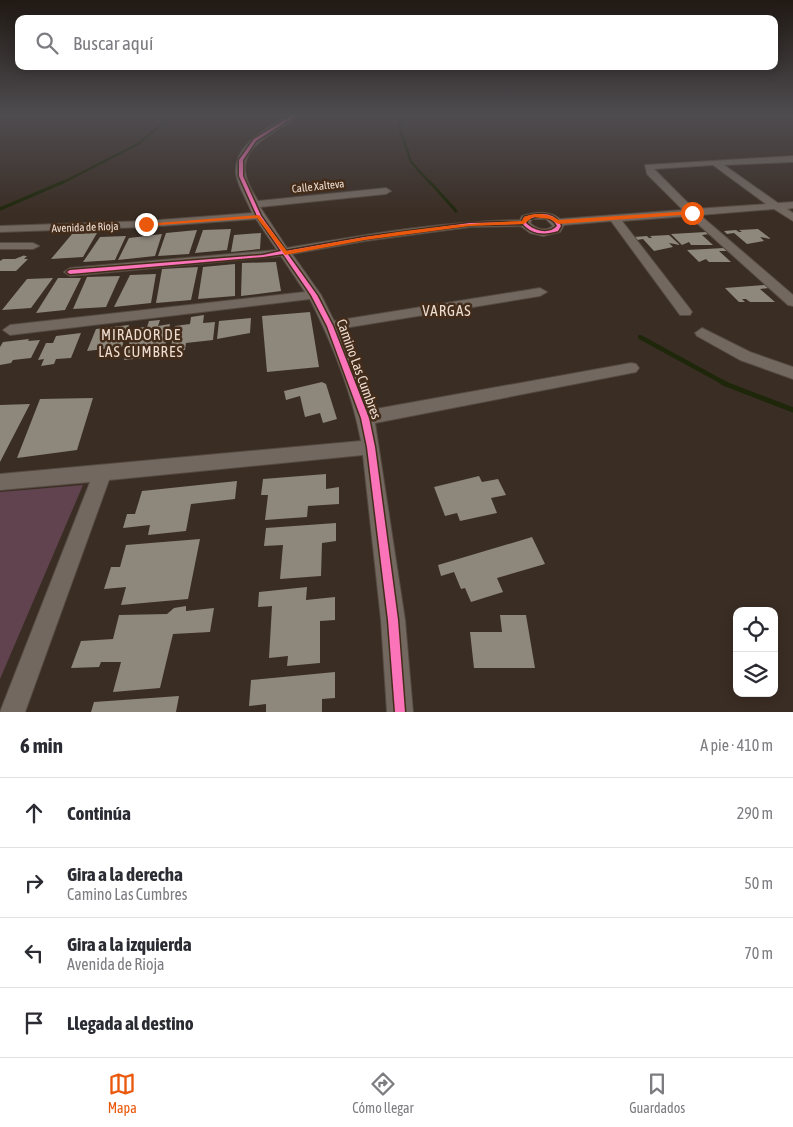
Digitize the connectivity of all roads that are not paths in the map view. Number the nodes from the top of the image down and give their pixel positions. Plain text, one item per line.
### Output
1 (249, 148) edge
2 (793, 160) edge
3 (714, 162) junction
4 (386, 191) dead end
5 (793, 205) edge
6 (777, 207) junction
7 (256, 211) junction
8 (692, 213) junction
9 (614, 218) junction
10 (793, 218) edge
11 (558, 222) junction
12 (524, 223) junction
13 (0, 229) edge
14 (0, 246) edge
15 (33, 246) dead end
16 (285, 253) junction
17 (70, 272) dead end
18 (540, 292) dead end
19 (314, 295) junction
20 (793, 302) edge
21 (685, 312) dead end
22 (330, 326) junction
23 (10, 330) dead end
24 (702, 333) dead end
25 (631, 368) dead end
26 (793, 373) edge
27 (365, 418) junction
28 (371, 447) junction
29 (102, 474) junction
30 (0, 482) edge
31 (12, 712) edge
32 (400, 712) edge

1 - 7 street, Camino Las Cumbres
2 - 3 street
3 - 6 street
3 - 8 street
4 - 7 street, Calle Xalteva
5 - 6 street
6 - 8 street
6 - 10 street
7 - 13 street, Avenida de Rioja
7 - 16 street, Camino Las Cumbres
8 - 9 street
8 - 20 street
9 - 11 street
9 - 21 street
11 - 12 street
11 - 12 street
12 - 16 street
14 - 15 street
16 - 17 street
16 - 19 street, Camino Las Cumbres
18 - 22 street
19 - 22 street, Camino Las Cumbres
19 - 23 street
22 - 27 street, Camino Las Cumbres
24 - 26 street
25 - 27 street
27 - 28 street, Camino Las Cumbres
28 - 29 street
28 - 32 street, Camino Las Cumbres
29 - 30 street
29 - 31 street

